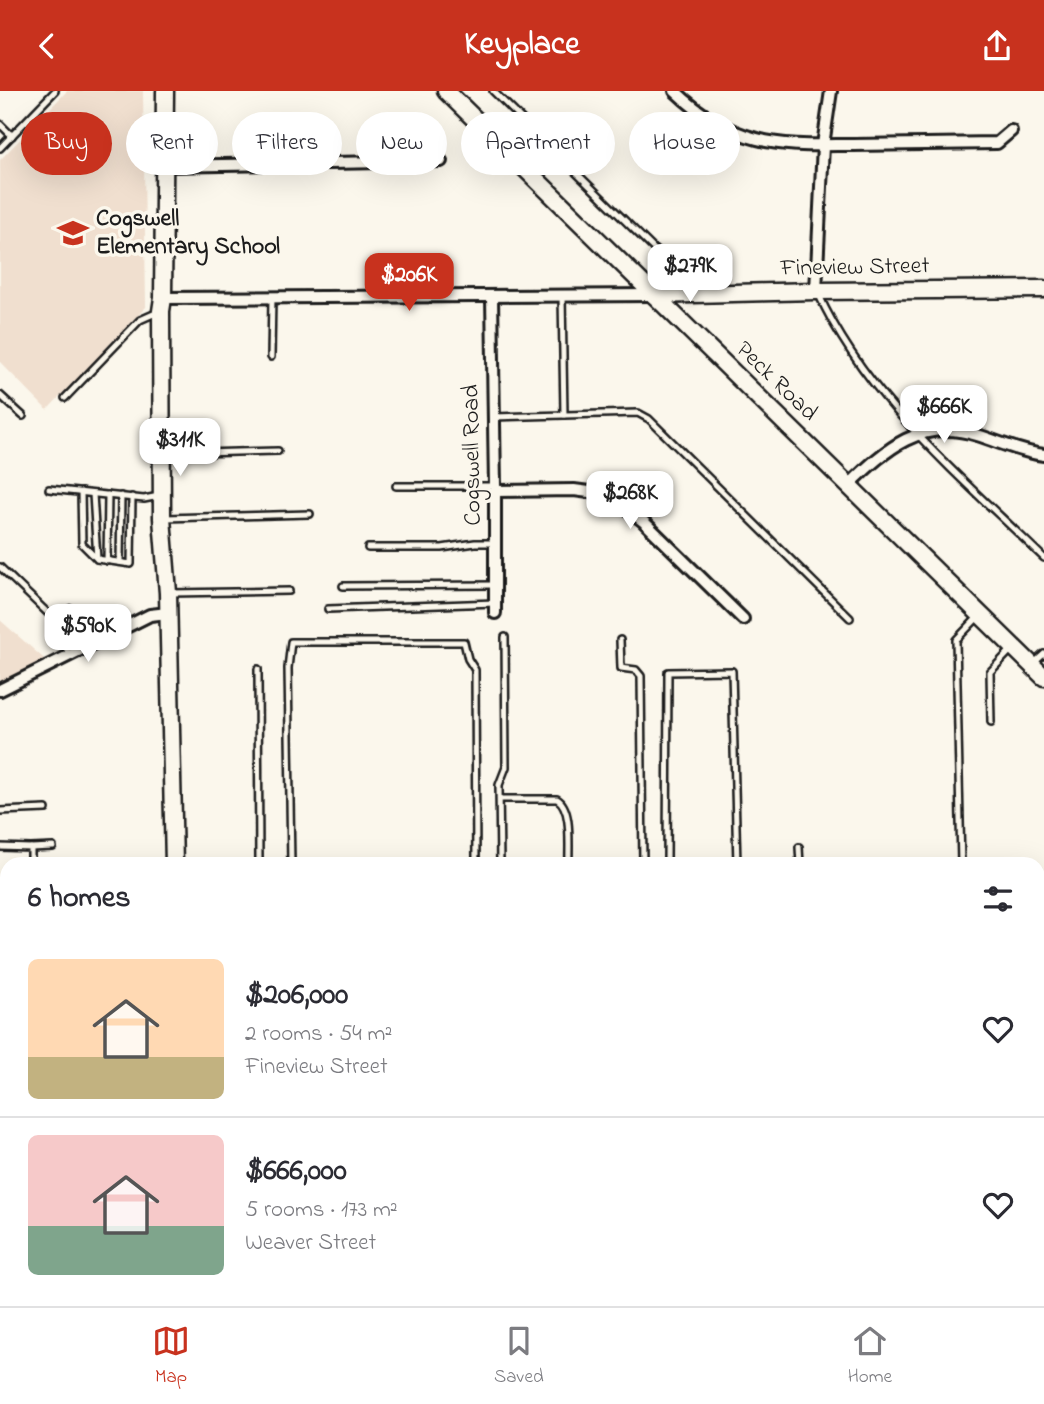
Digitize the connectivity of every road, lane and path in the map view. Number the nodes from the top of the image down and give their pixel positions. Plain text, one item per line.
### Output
1 (55, 91) edge
2 (164, 91) edge
3 (446, 91) edge
4 (493, 91) edge
5 (675, 91) edge
6 (831, 91) edge
7 (164, 112) edge
8 (0, 124) edge
9 (1011, 131) dead end
10 (12, 136) junction
11 (823, 145) junction
12 (0, 148) edge
13 (356, 163) edge
14 (218, 165) edge
15 (165, 175) edge
16 (663, 258) dead end
17 (1044, 289) edge
18 (816, 291) junction
19 (654, 295) junction
20 (562, 296) junction
21 (272, 297) junction
22 (492, 297) junction
23 (162, 304) junction
24 (271, 357) dead end
25 (0, 395) edge
26 (65, 398) dead end
27 (564, 415) junction
28 (23, 416) dead end
29 (494, 417) junction
30 (918, 434) junction
31 (278, 451) dead end
32 (162, 454) junction
33 (1044, 455) edge
34 (849, 485) junction
35 (396, 486) dead end
36 (495, 488) junction
37 (49, 489) dead end
38 (81, 492) junction
39 (93, 493) junction
40 (108, 495) junction
41 (121, 496) junction
42 (162, 496) junction
43 (132, 497) junction
44 (310, 514) dead end
45 (162, 518) junction
46 (495, 543) junction
47 (368, 548) dead end
48 (1044, 558) edge
49 (97, 559) junction
50 (107, 561) junction
51 (120, 562) junction
52 (0, 567) edge
53 (495, 585) junction
54 (343, 586) dead end
55 (289, 591) dead end
56 (168, 593) junction
57 (495, 608) joint
58 (328, 609) dead end
59 (168, 613) junction
60 (981, 615) junction
61 (850, 618) dead end
62 (743, 619) dead end
63 (57, 622) junction
64 (505, 636) dead end
65 (101, 639) junction
66 (620, 640) dead end
67 (1013, 647) junction
68 (69, 656) junction
69 (1038, 660) edge
70 (258, 669) dead end
71 (1044, 677) edge
72 (0, 690) edge
73 (991, 722) dead end
74 (499, 799) junction
75 (46, 809) dead end
76 (0, 811) edge
77 (0, 847) edge
78 (53, 847) dead end
79 (799, 847) dead end
80 (31, 848) junction
81 (31, 857) edge
82 (174, 857) edge
83 (259, 857) edge
84 (291, 857) edge
85 (476, 857) edge
86 (500, 857) edge
87 (569, 857) edge
88 (643, 857) edge
89 (667, 857) edge
90 (737, 857) edge
91 (800, 857) edge
92 (961, 857) edge

1 - 10 lane
2 - 7 street
3 - 19 street, Peck Road
4 - 16 lane
5 - 11 street
6 - 11 street
8 - 10 lane
9 - 11 street
10 - 12 lane
11 - 18 street
13 - 14 street
15 - 23 street
17 - 18 street, Fineview Street
18 - 19 street, Fineview Street
18 - 30 lane
19 - 20 street, Fineview Street
19 - 34 street, Peck Road
20 - 22 street, Fineview Street
20 - 27 lane
21 - 22 street, Fineview Street
21 - 23 street, Fineview Street
21 - 24 lane
22 - 29 street, Cogswell Road
23 - 26 lane
23 - 32 street
25 - 28 lane
27 - 29 lane
27 - 61 lane
29 - 36 street, Cogswell Road
30 - 33 street
30 - 34 street
30 - 48 lane
31 - 32 lane
32 - 42 street
34 - 60 street, Peck Road
35 - 36 lane
36 - 46 street, Cogswell Road
36 - 62 street
37 - 38 lane
38 - 39 lane
38 - 49 lane
39 - 40 lane
39 - 49 lane
40 - 41 lane
40 - 50 lane
41 - 43 lane
41 - 51 lane
42 - 43 lane
42 - 45 street
43 - 51 lane
44 - 45 lane
45 - 56 street
46 - 47 lane
46 - 53 street, Cogswell Road
49 - 50 lane
50 - 51 lane
52 - 63 lane
53 - 54 lane
53 - 57 street, Cogswell Road
55 - 56 lane
56 - 59 street
57 - 58 lane
59 - 65 street
59 - 82 street
60 - 67 street, Peck Road
60 - 92 lane
63 - 65 lane
63 - 68 lane
64 - 74 lane
65 - 68 street
66 - 88 lane
67 - 69 street, Peck Road
67 - 73 lane
68 - 72 street
69 - 71 street, Peck Road
70 - 83 lane
74 - 86 lane
74 - 87 lane
75 - 76 lane
77 - 80 lane
78 - 80 lane
79 - 91 lane
80 - 81 lane
84 - 85 lane
89 - 90 lane

